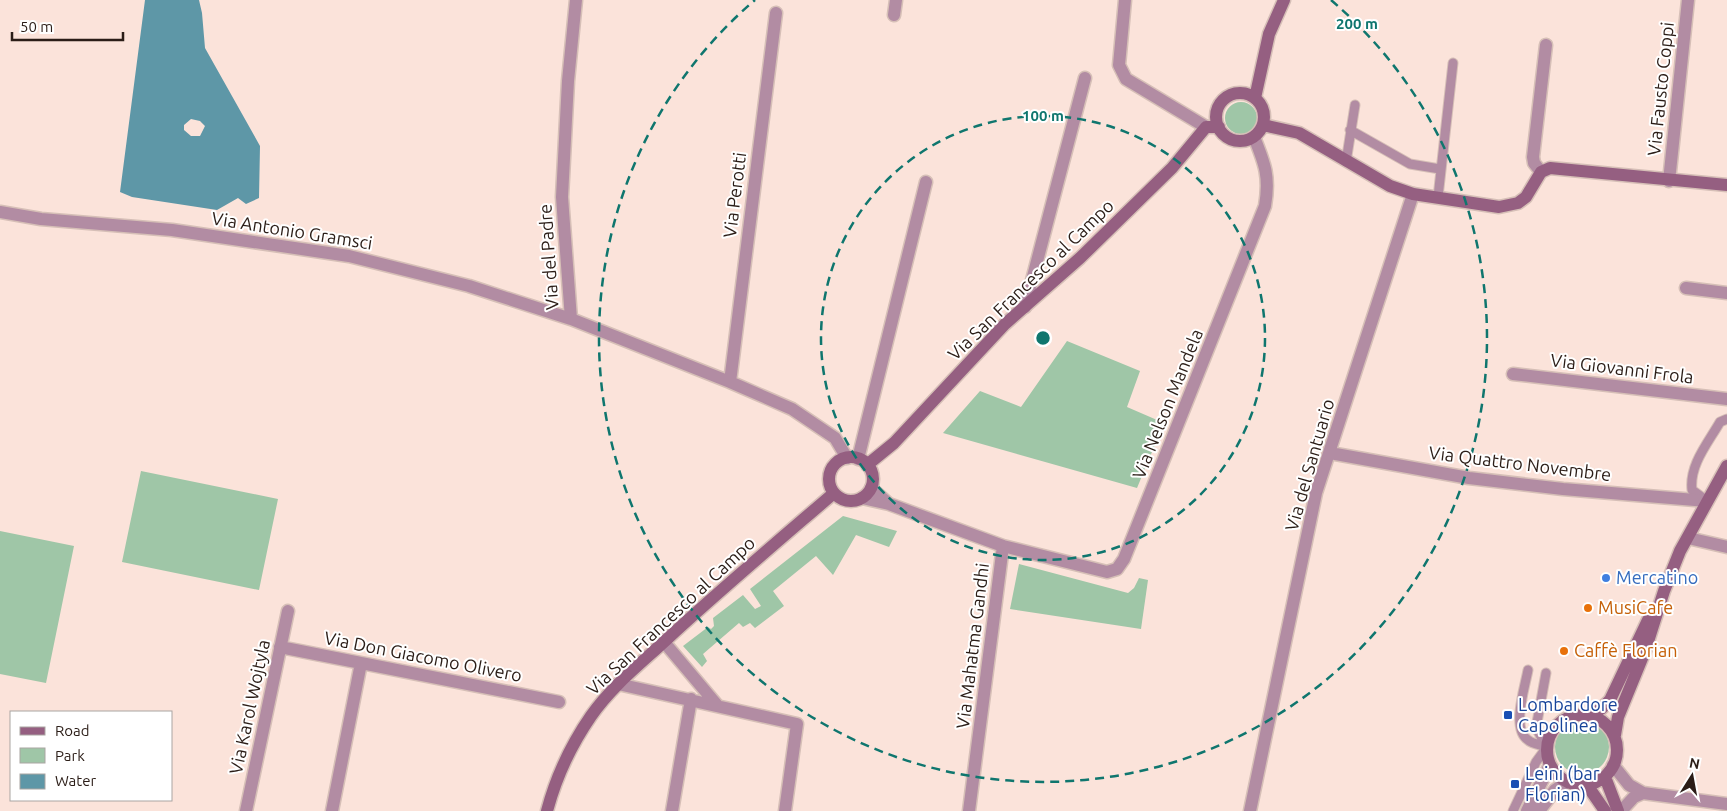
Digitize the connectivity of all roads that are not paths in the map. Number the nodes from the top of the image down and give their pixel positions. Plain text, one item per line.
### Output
1 (576, 0) edge
2 (896, 0) edge
3 (1125, 0) edge
4 (1284, 0) edge
5 (1688, 0) edge
6 (776, 13) dead end
7 (894, 15) dead end
8 (1546, 45) dead end
9 (1453, 64) dead end
10 (1085, 78) dead end
11 (1254, 98) junction
12 (1355, 105) dead end
13 (1262, 125) junction
14 (1206, 127) junction
15 (1219, 127) junction
16 (1350, 130) junction
17 (1254, 137) junction
18 (1346, 162) junction
19 (1440, 169) junction
20 (1541, 172) junction
21 (1669, 181) junction
22 (926, 182) dead end
23 (1727, 185) edge
24 (1413, 194) junction
25 (1438, 197) junction
26 (0, 212) edge
27 (1686, 288) dead end
28 (1727, 293) edge
29 (1025, 307) junction
30 (571, 319) junction
31 (1513, 374) dead end
32 (730, 382) junction
33 (1727, 399) edge
34 (1727, 419) edge
35 (1330, 452) junction
36 (857, 461) junction
37 (1727, 466) edge
38 (871, 488) junction
39 (834, 493) junction
40 (862, 498) junction
41 (1707, 500) junction
42 (889, 504) junction
43 (1688, 538) junction
44 (1003, 546) junction
45 (1727, 546) edge
46 (1664, 591) junction
47 (288, 611) dead end
48 (664, 642) junction
49 (280, 647) junction
50 (362, 663) junction
51 (1528, 670) dead end
52 (1546, 673) dead end
53 (618, 684) junction
54 (691, 699) junction
55 (559, 702) dead end
56 (716, 705) junction
57 (1589, 715) junction
58 (1615, 735) junction
59 (1547, 747) junction
60 (1550, 765) junction
61 (1614, 765) junction
62 (1604, 777) junction
63 (1567, 782) junction
64 (1587, 785) junction
65 (1643, 793) junction
66 (1727, 804) edge
67 (246, 811) edge
68 (332, 811) edge
69 (547, 811) edge
70 (672, 811) edge
71 (785, 811) edge
72 (969, 811) edge
73 (1250, 811) edge
74 (1513, 811) edge
75 (1527, 811) edge
76 (1539, 811) edge
77 (1605, 811) edge
78 (1620, 811) edge

1 - 30 street, Via del Padre
2 - 7 street
3 - 14 street
4 - 11 street
5 - 21 street, Via Fausto Coppi
6 - 32 street, Via Perotti
8 - 20 street
9 - 19 lane
10 - 29 street
11 - 13 street
11 - 15 street
12 - 16 lane
13 - 17 street
13 - 18 street
14 - 15 street
14 - 29 street, Via San Francesco al Campo
15 - 17 street
16 - 18 lane
16 - 19 lane
17 - 44 street, Via Nelson Mandela
18 - 24 street
19 - 25 lane
20 - 21 street
20 - 25 street
21 - 23 street
22 - 36 street
24 - 25 street
24 - 35 street, Via del Santuario
26 - 30 street, Via Antonio Gramsci
27 - 28 street
29 - 36 street, Via San Francesco al Campo
30 - 32 street, Via del Padre
31 - 33 street, Via Giovanni Frola
32 - 36 street, Via del Padre
34 - 41 lane
35 - 41 street, Via Quattro Novembre
35 - 73 street, Via del Santuario
36 - 38 street
36 - 39 street
37 - 41 street
38 - 40 street
38 - 42 street, Via Mahatma Gandhi
39 - 40 street
39 - 48 street, Via San Francesco al Campo
40 - 42 street, Via Mahatma Gandhi
41 - 43 street
42 - 44 street, Via Mahatma Gandhi
43 - 45 street
43 - 46 street
44 - 72 street, Via Mahatma Gandhi
46 - 57 street
46 - 58 street
47 - 49 street, Via Karol Wojtyla
48 - 53 street, Via San Francesco al Campo
48 - 56 street
49 - 50 street, Via Don Giacomo Olivero
49 - 67 street, Via Karol Wojtyla
50 - 55 street, Via Don Giacomo Olivero
50 - 68 street
51 - 59 lane
52 - 59 lane
53 - 54 street
53 - 69 street, Via San Francesco al Campo
54 - 56 street
54 - 70 street
56 - 71 street
57 - 58 street
57 - 59 street
58 - 61 street
59 - 60 street
59 - 74 lane
60 - 63 street
60 - 75 street
61 - 62 street
61 - 65 street
62 - 64 street
62 - 78 street
63 - 64 street
63 - 76 street
64 - 77 street
65 - 66 street
65 - 78 street

